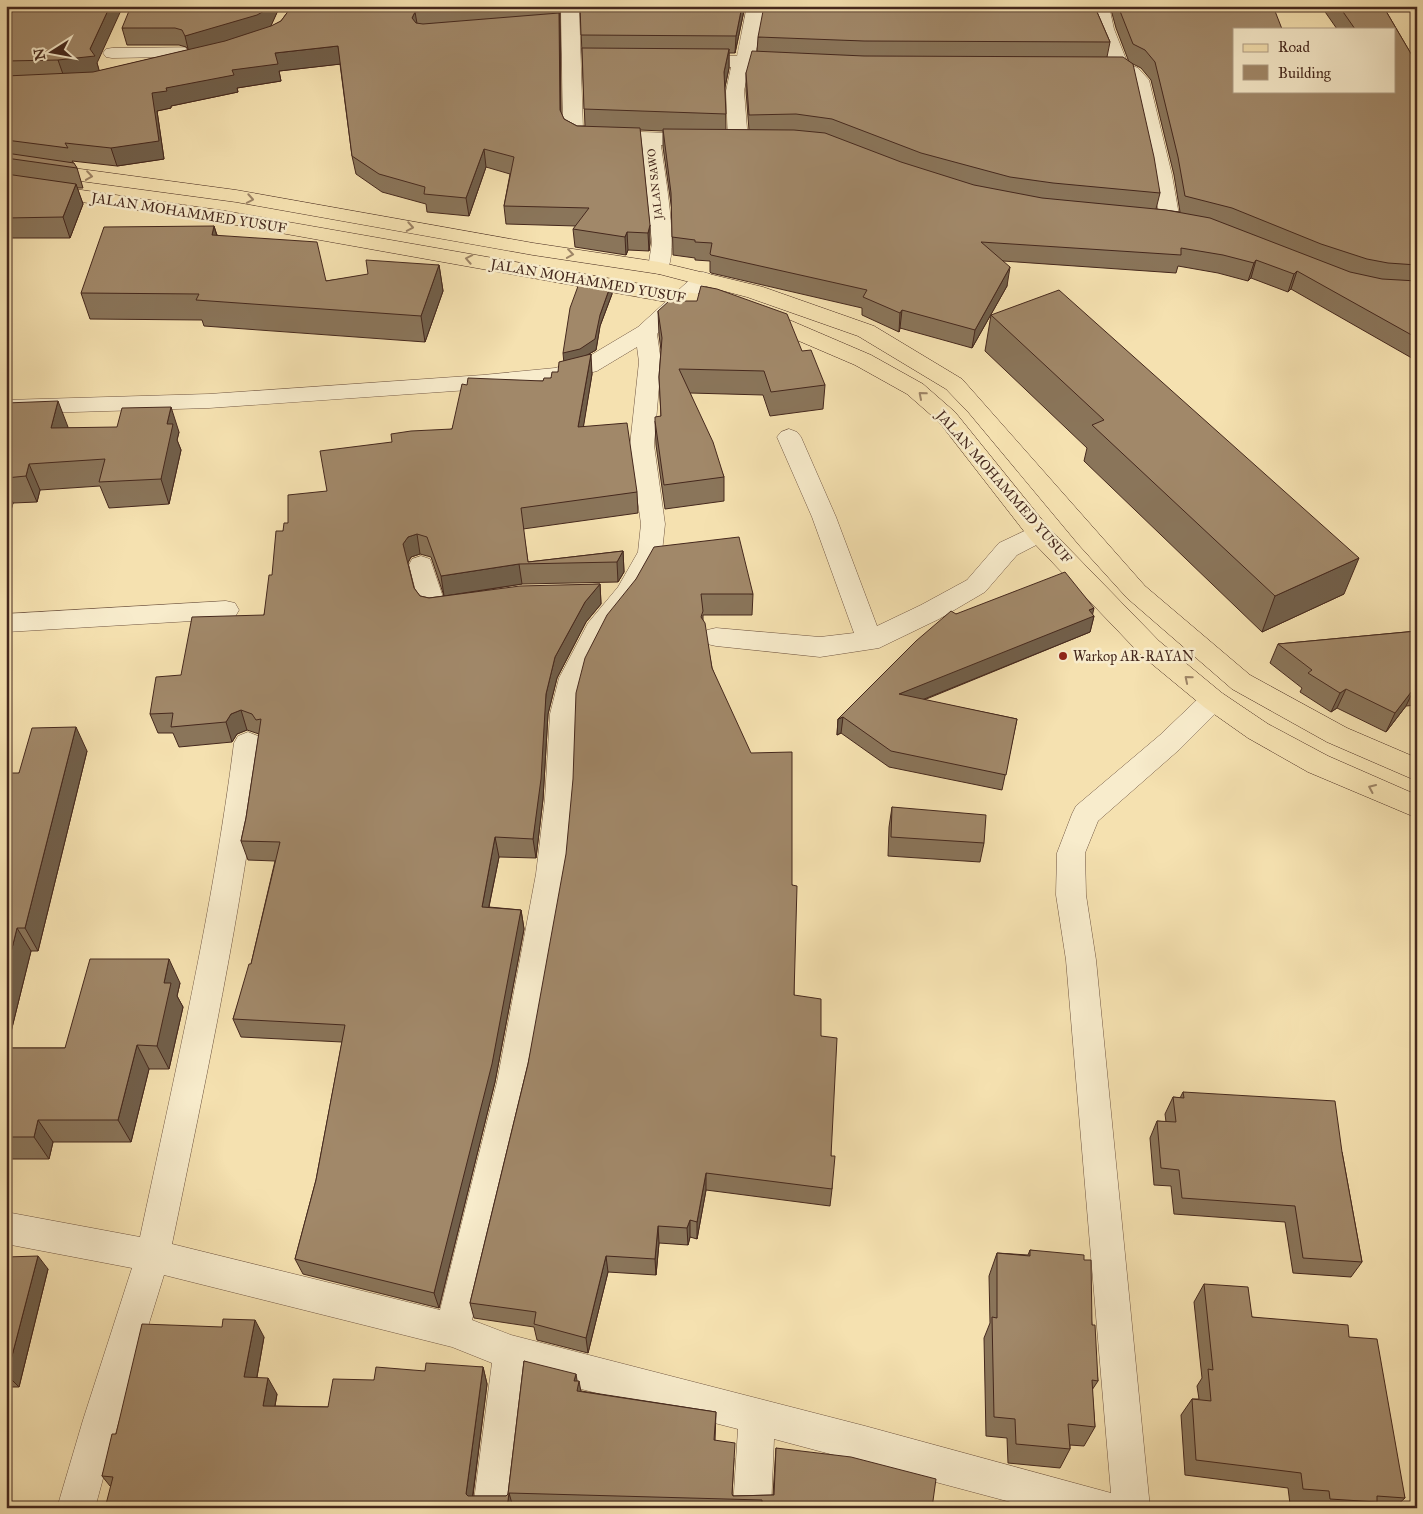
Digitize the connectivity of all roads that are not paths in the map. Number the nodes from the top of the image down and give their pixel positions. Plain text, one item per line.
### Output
1 (756, 6) edge
2 (1100, 6) edge
3 (564, 17) edge
4 (113, 53) dead end
5 (669, 60) edge
6 (744, 60) junction
7 (804, 64) edge
8 (1082, 67) edge
9 (1120, 67) junction
10 (155, 69) edge
11 (651, 139) junction
12 (6, 165) edge
13 (6, 185) edge
14 (1170, 221) edge
15 (659, 268) junction
16 (703, 278) junction
17 (682, 298) junction
18 (646, 332) junction
19 (6, 406) edge
20 (789, 436) dead end
21 (1039, 533) junction
22 (421, 565) dead end
23 (599, 593) edge
24 (627, 593) junction
25 (484, 600) edge
26 (226, 610) dead end
27 (6, 623) edge
28 (716, 637) dead end
29 (870, 641) junction
30 (1213, 700) junction
31 (248, 743) dead end
32 (1417, 770) edge
33 (1417, 807) edge
34 (6, 1228) edge
35 (153, 1256) junction
36 (452, 1330) junction
37 (511, 1353) junction
38 (757, 1416) junction
39 (76, 1508) edge
40 (492, 1508) edge
41 (752, 1508) edge
42 (1103, 1508) edge
43 (1132, 1508) edge

1 - 6 street
2 - 9 street
3 - 11 street
4 - 10 street
5 - 6 street
6 - 7 street
6 - 11 street, JALAN SAWO
8 - 9 street
9 - 14 street
11 - 15 street, JALAN SAWO
12 -> 15 main road, JALAN MOHAMMED YUSUF
17 -> 13 main road, JALAN MOHAMMED YUSUF
15 - 16 main road, JALAN MOHAMMED YUSUF
16 - 17 street
16 - 32 main road, JALAN MOHAMMED YUSUF
17 - 18 street
21 -> 17 main road, JALAN MOHAMMED YUSUF
18 - 19 street
18 - 24 street
20 - 29 street
21 - 29 street
30 -> 21 main road, JALAN MOHAMMED YUSUF
22 - 25 street
23 - 24 street
24 - 36 street
26 - 27 street
28 - 29 street
33 -> 30 main road, JALAN MOHAMMED YUSUF
30 - 43 street
31 - 35 street
34 - 35 street
35 - 36 street
35 - 39 street
36 - 37 street
37 - 38 street
37 - 40 street
38 - 41 street
38 - 42 street

